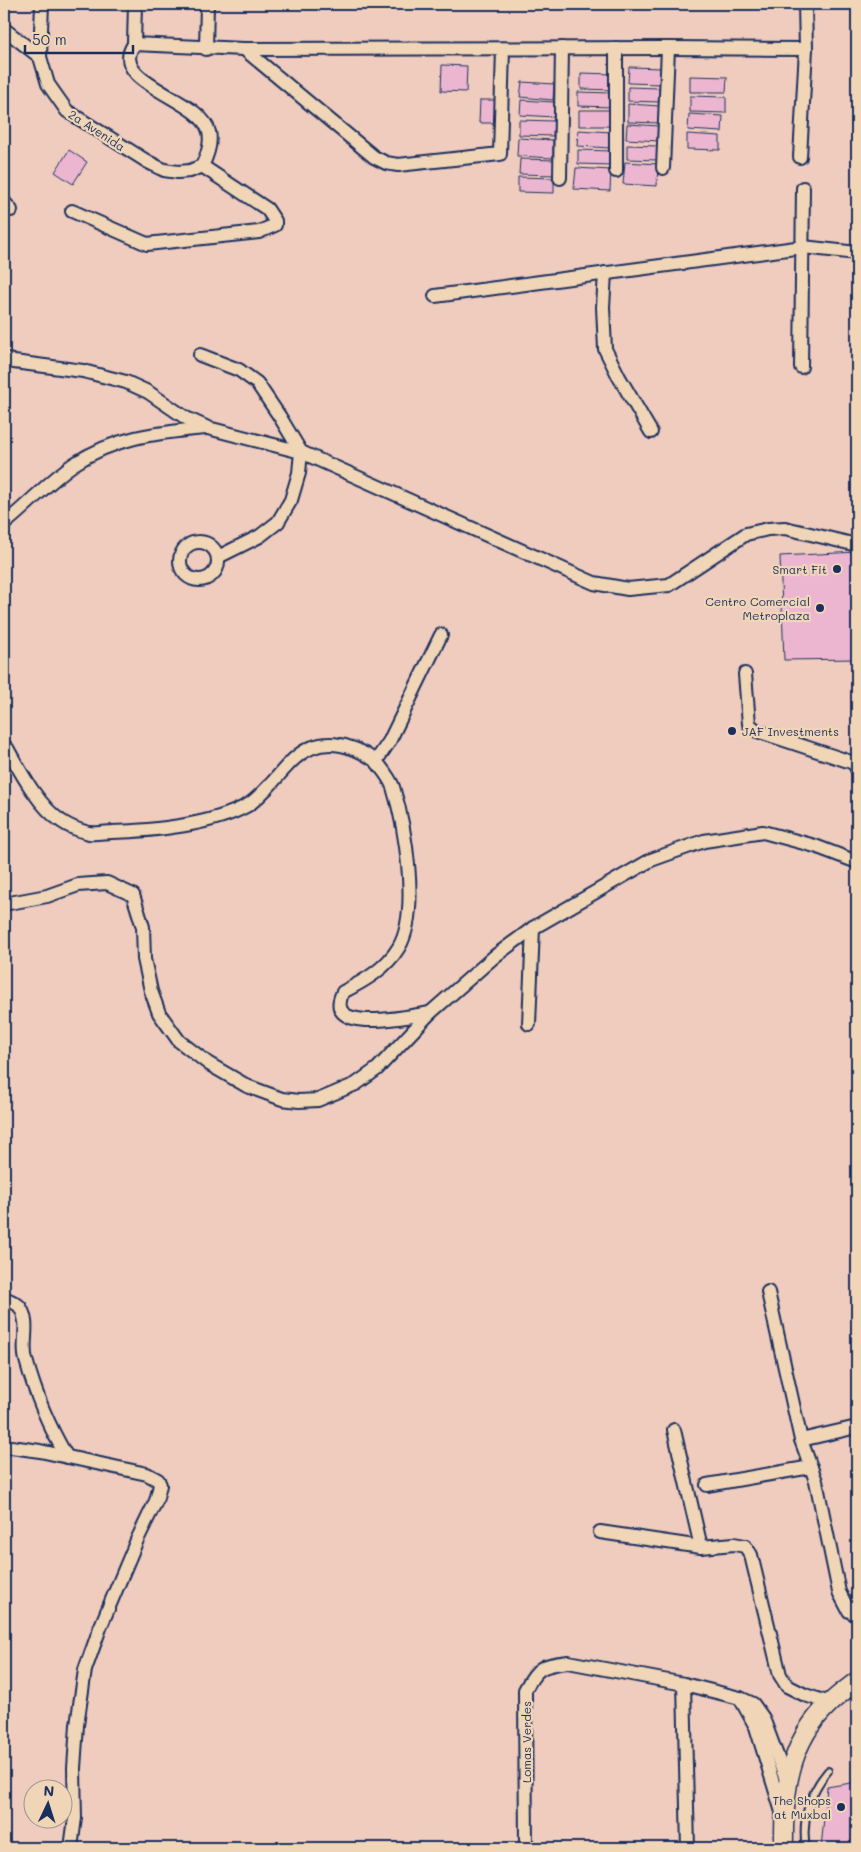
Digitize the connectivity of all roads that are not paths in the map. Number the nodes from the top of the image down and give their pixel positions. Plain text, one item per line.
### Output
1 (42, 4) edge
2 (135, 4) edge
3 (207, 4) edge
4 (805, 4) edge
5 (4, 29) edge
6 (134, 44) junction
7 (562, 48) junction
8 (616, 48) junction
9 (668, 48) junction
10 (206, 49) junction
11 (244, 49) junction
12 (503, 49) junction
13 (806, 49) junction
14 (40, 57) junction
15 (800, 156) dead end
16 (202, 166) junction
17 (663, 168) dead end
18 (616, 172) dead end
19 (560, 178) dead end
20 (803, 188) dead end
21 (72, 211) dead end
22 (803, 247) junction
23 (857, 253) edge
24 (605, 273) junction
25 (434, 296) dead end
26 (200, 355) dead end
27 (4, 358) edge
28 (801, 367) dead end
29 (208, 428) junction
30 (651, 432) dead end
31 (301, 452) junction
32 (4, 524) edge
33 (857, 545) edge
34 (218, 557) dead end
35 (441, 635) dead end
36 (745, 674) dead end
37 (7, 748) dead end
38 (376, 761) junction
39 (856, 763) edge
40 (857, 862) edge
41 (4, 904) edge
42 (533, 928) junction
43 (430, 1013) junction
44 (529, 1024) dead end
45 (768, 1292) dead end
46 (4, 1298) edge
47 (857, 1427) edge
48 (674, 1430) dead end
49 (801, 1440) junction
50 (4, 1446) edge
51 (66, 1456) junction
52 (810, 1467) junction
53 (707, 1485) dead end
54 (600, 1532) dead end
55 (701, 1547) junction
56 (857, 1615) edge
57 (857, 1681) edge
58 (684, 1684) junction
59 (740, 1698) junction
60 (830, 1703) junction
61 (828, 1771) dead end
62 (788, 1785) junction
63 (783, 1817) junction
64 (71, 1848) edge
65 (526, 1848) edge
66 (688, 1848) edge
67 (784, 1848) edge
68 (806, 1848) edge

1 - 14 street, 2a Avenida
2 - 6 street
3 - 10 street
4 - 13 street
5 - 14 street
6 - 10 street
6 - 16 street
7 - 8 street
7 - 12 street
7 - 19 street
8 - 9 street
8 - 18 street
9 - 13 street
9 - 17 street
10 - 11 street
11 - 12 street
11 - 12 street
13 - 15 street
14 - 16 street, 2a Avenida
16 - 21 street
20 - 22 street
22 - 23 street
22 - 24 street
22 - 28 street
24 - 25 street
24 - 30 street
26 - 31 street
27 - 29 street
29 - 31 street
29 - 32 street
31 - 33 street
31 - 34 street
35 - 38 street
36 - 39 street
37 - 38 street
38 - 43 street
40 - 42 street
41 - 43 street
42 - 43 street
42 - 44 street
45 - 49 street
46 - 51 street
47 - 49 street
48 - 55 street
49 - 52 street
50 - 51 street
51 - 64 street
52 - 53 street
52 - 56 street
54 - 55 street
55 - 60 street
57 - 60 main road
58 - 59 street, Lomas Verdes
58 - 65 street, Lomas Verdes
58 - 66 street
59 - 62 street, Lomas Verdes
59 - 63 street
60 - 62 main road
61 - 68 lane
62 - 63 main road
63 - 67 main road

